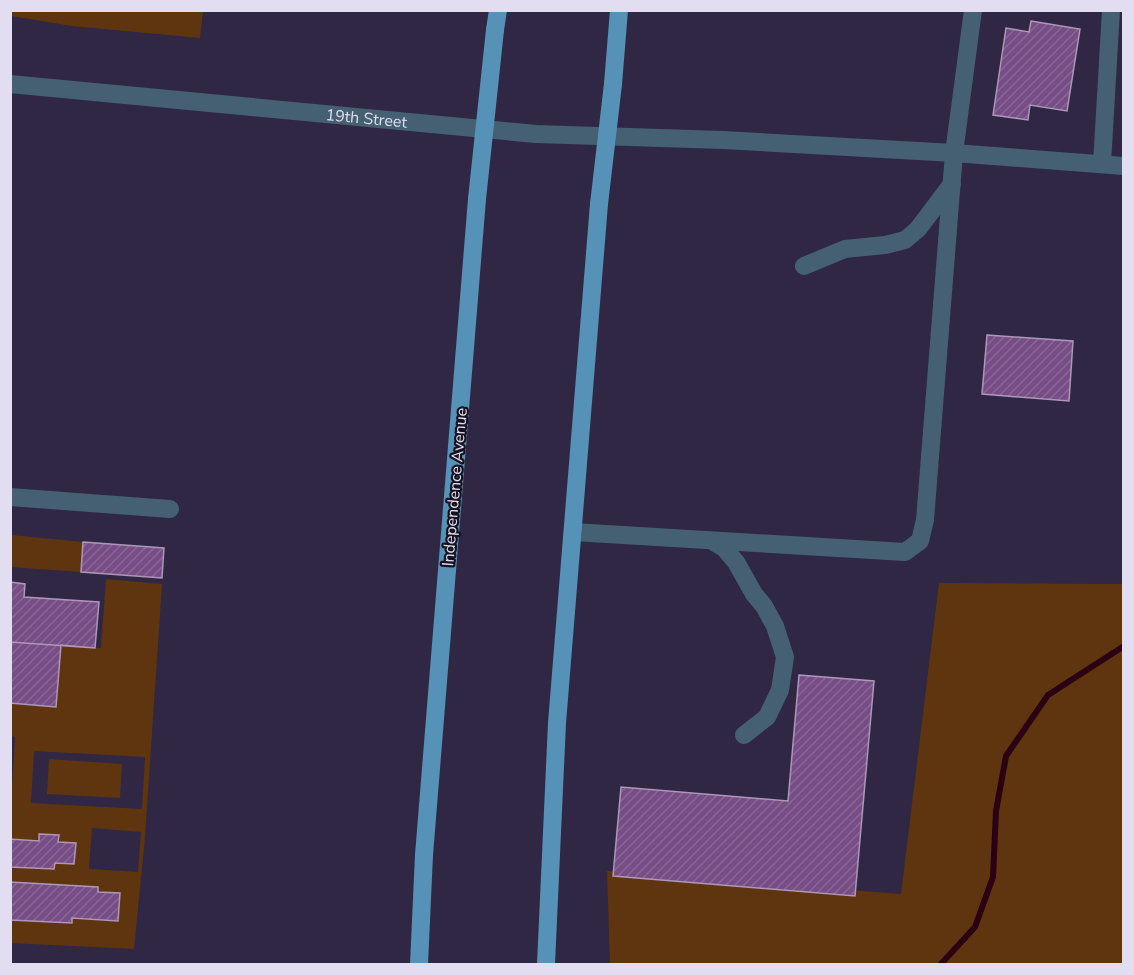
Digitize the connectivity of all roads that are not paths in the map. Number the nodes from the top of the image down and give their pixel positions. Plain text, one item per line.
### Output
1 (498, 10) edge
2 (619, 10) edge
3 (973, 10) edge
4 (1111, 10) edge
5 (10, 84) edge
6 (954, 153) junction
7 (1102, 164) junction
8 (1124, 166) edge
9 (952, 184) junction
10 (804, 266) dead end
11 (10, 497) edge
12 (170, 509) dead end
13 (573, 532) junction
14 (714, 542) junction
15 (744, 735) dead end
16 (419, 964) edge
17 (546, 964) edge

1 - 16 main road, Independence Avenue, bridge
2 - 13 main road, bridge
3 - 6 street
4 - 7 street
5 - 6 street, 19th Street
6 - 7 street, 19th Street
6 - 9 street
7 - 8 street, 19th Street
9 - 10 street
9 - 14 street
11 - 12 street
13 - 14 street
13 - 17 main road
14 - 15 street

